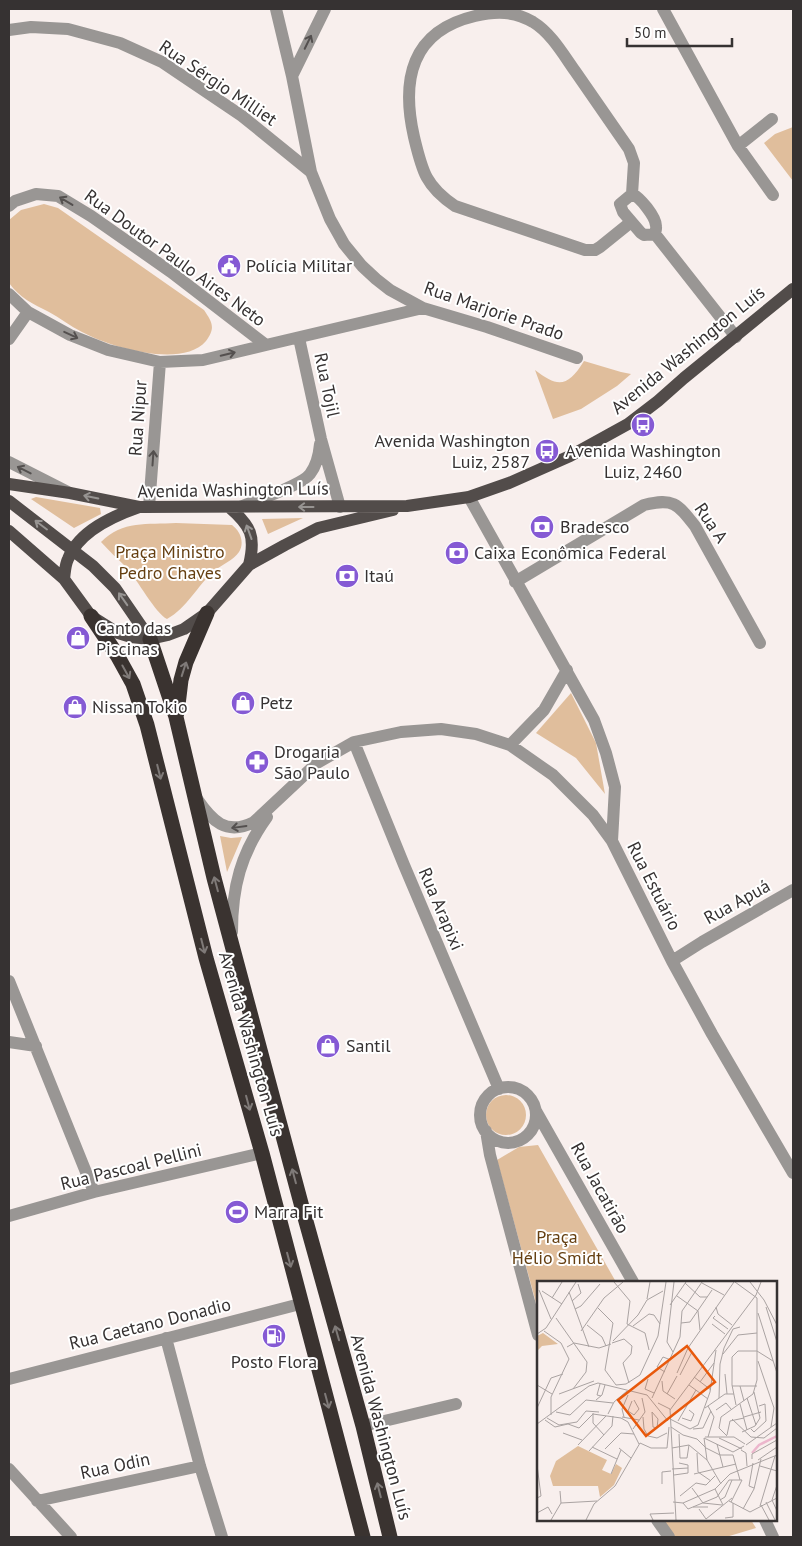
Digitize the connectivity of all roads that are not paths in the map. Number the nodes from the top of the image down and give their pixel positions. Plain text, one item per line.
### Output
1 (276, 9) edge
2 (325, 9) edge
3 (664, 9) edge
4 (9, 30) edge
5 (292, 76) junction
6 (772, 119) dead end
7 (738, 146) junction
8 (311, 172) junction
9 (632, 194) junction
10 (773, 195) dead end
11 (9, 206) edge
12 (631, 222) junction
13 (655, 234) junction
14 (793, 289) edge
15 (9, 294) edge
16 (423, 308) junction
17 (28, 312) junction
18 (736, 337) junction
19 (299, 338) junction
20 (9, 339) edge
21 (266, 345) junction
22 (577, 358) dead end
23 (160, 362) junction
24 (321, 440) junction
25 (9, 462) edge
26 (9, 484) edge
27 (70, 493) junction
28 (469, 497) junction
29 (9, 501) edge
30 (407, 506) junction
31 (144, 507) junction
32 (235, 507) junction
33 (340, 507) junction
34 (9, 531) edge
35 (72, 550) junction
36 (249, 565) junction
37 (64, 579) junction
38 (515, 582) junction
39 (207, 613) junction
40 (91, 616) junction
41 (150, 639) junction
42 (760, 643) dead end
43 (566, 670) junction
44 (176, 717) junction
45 (354, 742) junction
46 (510, 745) junction
47 (196, 798) junction
48 (278, 801) junction
49 (612, 841) junction
50 (793, 890) edge
51 (232, 942) junction
52 (672, 961) junction
53 (9, 981) edge
54 (9, 1042) edge
55 (36, 1046) junction
56 (499, 1089) junction
57 (536, 1111) junction
58 (486, 1131) junction
59 (262, 1153) junction
60 (792, 1168) edge
61 (94, 1192) junction
62 (9, 1216) edge
63 (631, 1281) edge
64 (300, 1304) junction
65 (537, 1331) edge
66 (166, 1338) junction
67 (9, 1379) edge
68 (456, 1404) dead end
69 (363, 1426) junction
70 (200, 1466) junction
71 (9, 1469) edge
72 (37, 1501) junction
73 (658, 1521) edge
74 (765, 1521) edge
75 (71, 1537) edge
76 (222, 1537) edge
77 (363, 1537) edge
78 (390, 1537) edge
79 (669, 1537) edge
80 (773, 1537) edge

1 - 5 street, Rua Marjorie Prado
5 -> 2 street
3 - 7 street
4 - 8 street, Rua Sérgio Milliet
5 - 8 street, Rua Marjorie Prado
6 - 7 street
7 - 10 street
8 - 16 street, Rua Marjorie Prado
9 - 12 street
9 - 12 street
9 - 13 street
21 -> 11 street, Rua Doutor Paulo Aires Neto
12 - 13 street
13 - 18 street
14 - 18 main road, Avenida Washington Luís
15 - 17 street, Rua Doutor Paulo Aires Neto
16 - 19 street, Rua Doutor Paulo Aires Neto
16 - 22 street, Rua Marjorie Prado
17 - 20 street
17 -> 23 street, Rua Doutor Paulo Aires Neto
18 - 28 main road, Avenida Washington Luís
19 - 21 street, Rua Doutor Paulo Aires Neto
19 - 24 street, Rua Tojil
23 -> 21 street, Rua Doutor Paulo Aires Neto
31 -> 23 street, Rua Nipur
24 - 32 street, Rua Tojil
24 - 33 street, Rua Tojil
27 -> 25 street
26 - 27 main road
31 -> 27 main road
28 - 30 main road, Avenida Washington Luís
28 - 38 street, Rua Estuário
35 -> 29 main road
30 - 33 main road, Avenida Washington Luís
30 - 36 main road, Avenida Washington Luís
31 - 32 main road, Avenida Washington Luís
31 - 35 main road, Avenida Washington Luís
33 -> 32 main road, Avenida Washington Luís
36 -> 32 main road
34 - 37 main road, Avenida Washington Luís
35 - 37 main road
41 -> 35 main road
36 - 39 main road, Avenida Washington Luís
37 - 40 main road, Avenida Washington Luís
38 - 42 street, Rua A
38 - 43 street, Rua Estuário
39 - 41 main road, Avenida Washington Luís
44 -> 39 highway
40 - 41 main road
40 -> 59 highway, Avenida Washington Luís
41 - 44 highway, Avenida Washington Luís
43 - 46 street
43 - 49 street, Rua Estuário
44 - 47 highway, Avenida Washington Luís
45 - 46 street
45 - 48 street
45 - 56 street, Rua Arapixi
46 - 49 street
48 -> 47 street
51 -> 47 highway, Avenida Washington Luís
48 - 51 street
49 - 52 street, Rua Estuário
50 - 52 street, Rua Apuá
69 -> 51 highway, Avenida Washington Luís
52 - 60 street, Rua Estuário
53 - 55 street
54 - 55 street
55 - 61 street
56 - 57 street
56 - 58 street
57 - 58 street
57 - 63 street, Rua Jacatirão
58 - 65 street
59 - 61 street, Rua Pascoal Pellini
59 -> 64 highway, Avenida Washington Luís
61 - 62 street, Rua Pascoal Pellini
64 - 66 street, Rua Caetano Donadio
64 -> 77 highway, Avenida Washington Luís
66 - 67 street, Rua Caetano Donadio
66 - 70 street
68 - 69 street
78 -> 69 highway, Avenida Washington Luís
70 - 72 street, Rua Odin
70 - 76 street
71 - 72 street
72 - 75 street
73 - 79 street
74 - 80 street

